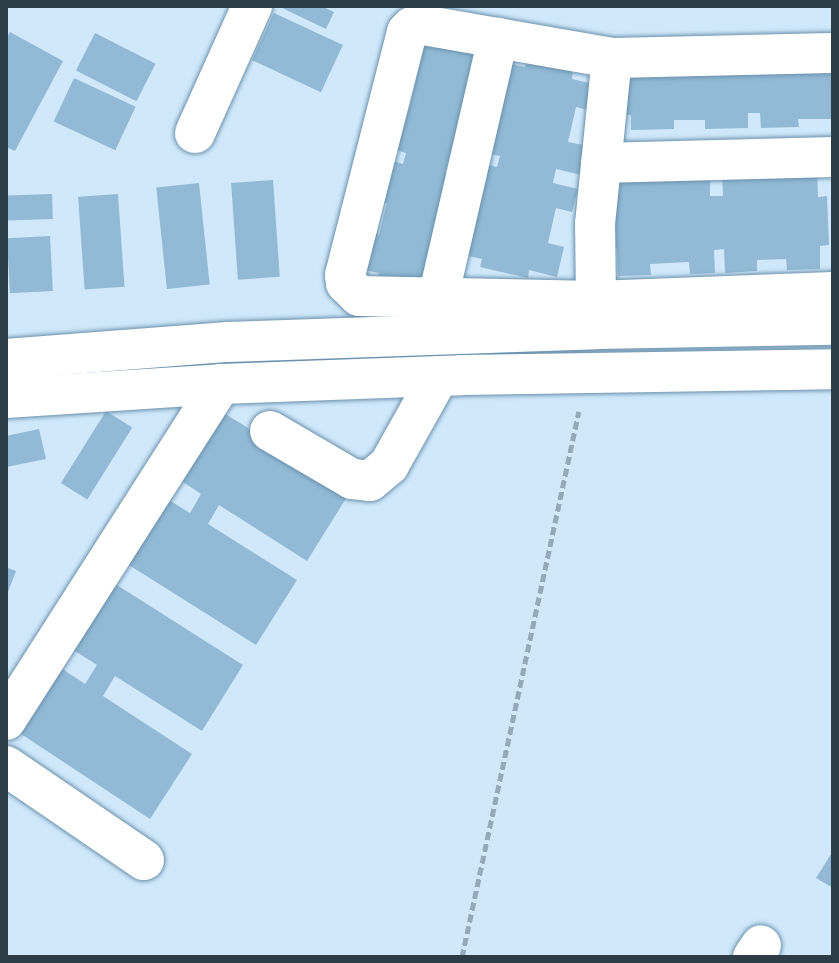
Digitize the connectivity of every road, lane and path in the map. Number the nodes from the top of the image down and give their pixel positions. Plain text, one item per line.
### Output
1 (252, 6) edge
2 (498, 38) junction
3 (833, 53) edge
4 (612, 58) junction
5 (195, 133) dead end
6 (833, 157) edge
7 (601, 163) junction
8 (833, 292) edge
9 (438, 298) junction
10 (596, 315) junction
11 (833, 325) edge
12 (6, 359) edge
13 (833, 369) edge
14 (588, 370) junction
15 (439, 376) junction
16 (221, 384) junction
17 (6, 398) edge
18 (270, 431) dead end
19 (6, 720) edge
20 (6, 766) edge
21 (144, 860) dead end
22 (462, 957) edge

1 - 5 street
2 - 4 street
2 - 9 street
2 - 9 street
3 - 4 street
4 - 7 street
6 - 7 street
7 - 10 street
8 - 10 street
9 - 10 street
10 - 11 street
10 - 12 street
13 - 14 street
14 - 15 street
14 - 22 path
15 - 16 street
15 - 18 street
16 - 17 street
16 - 19 street
20 - 21 street

